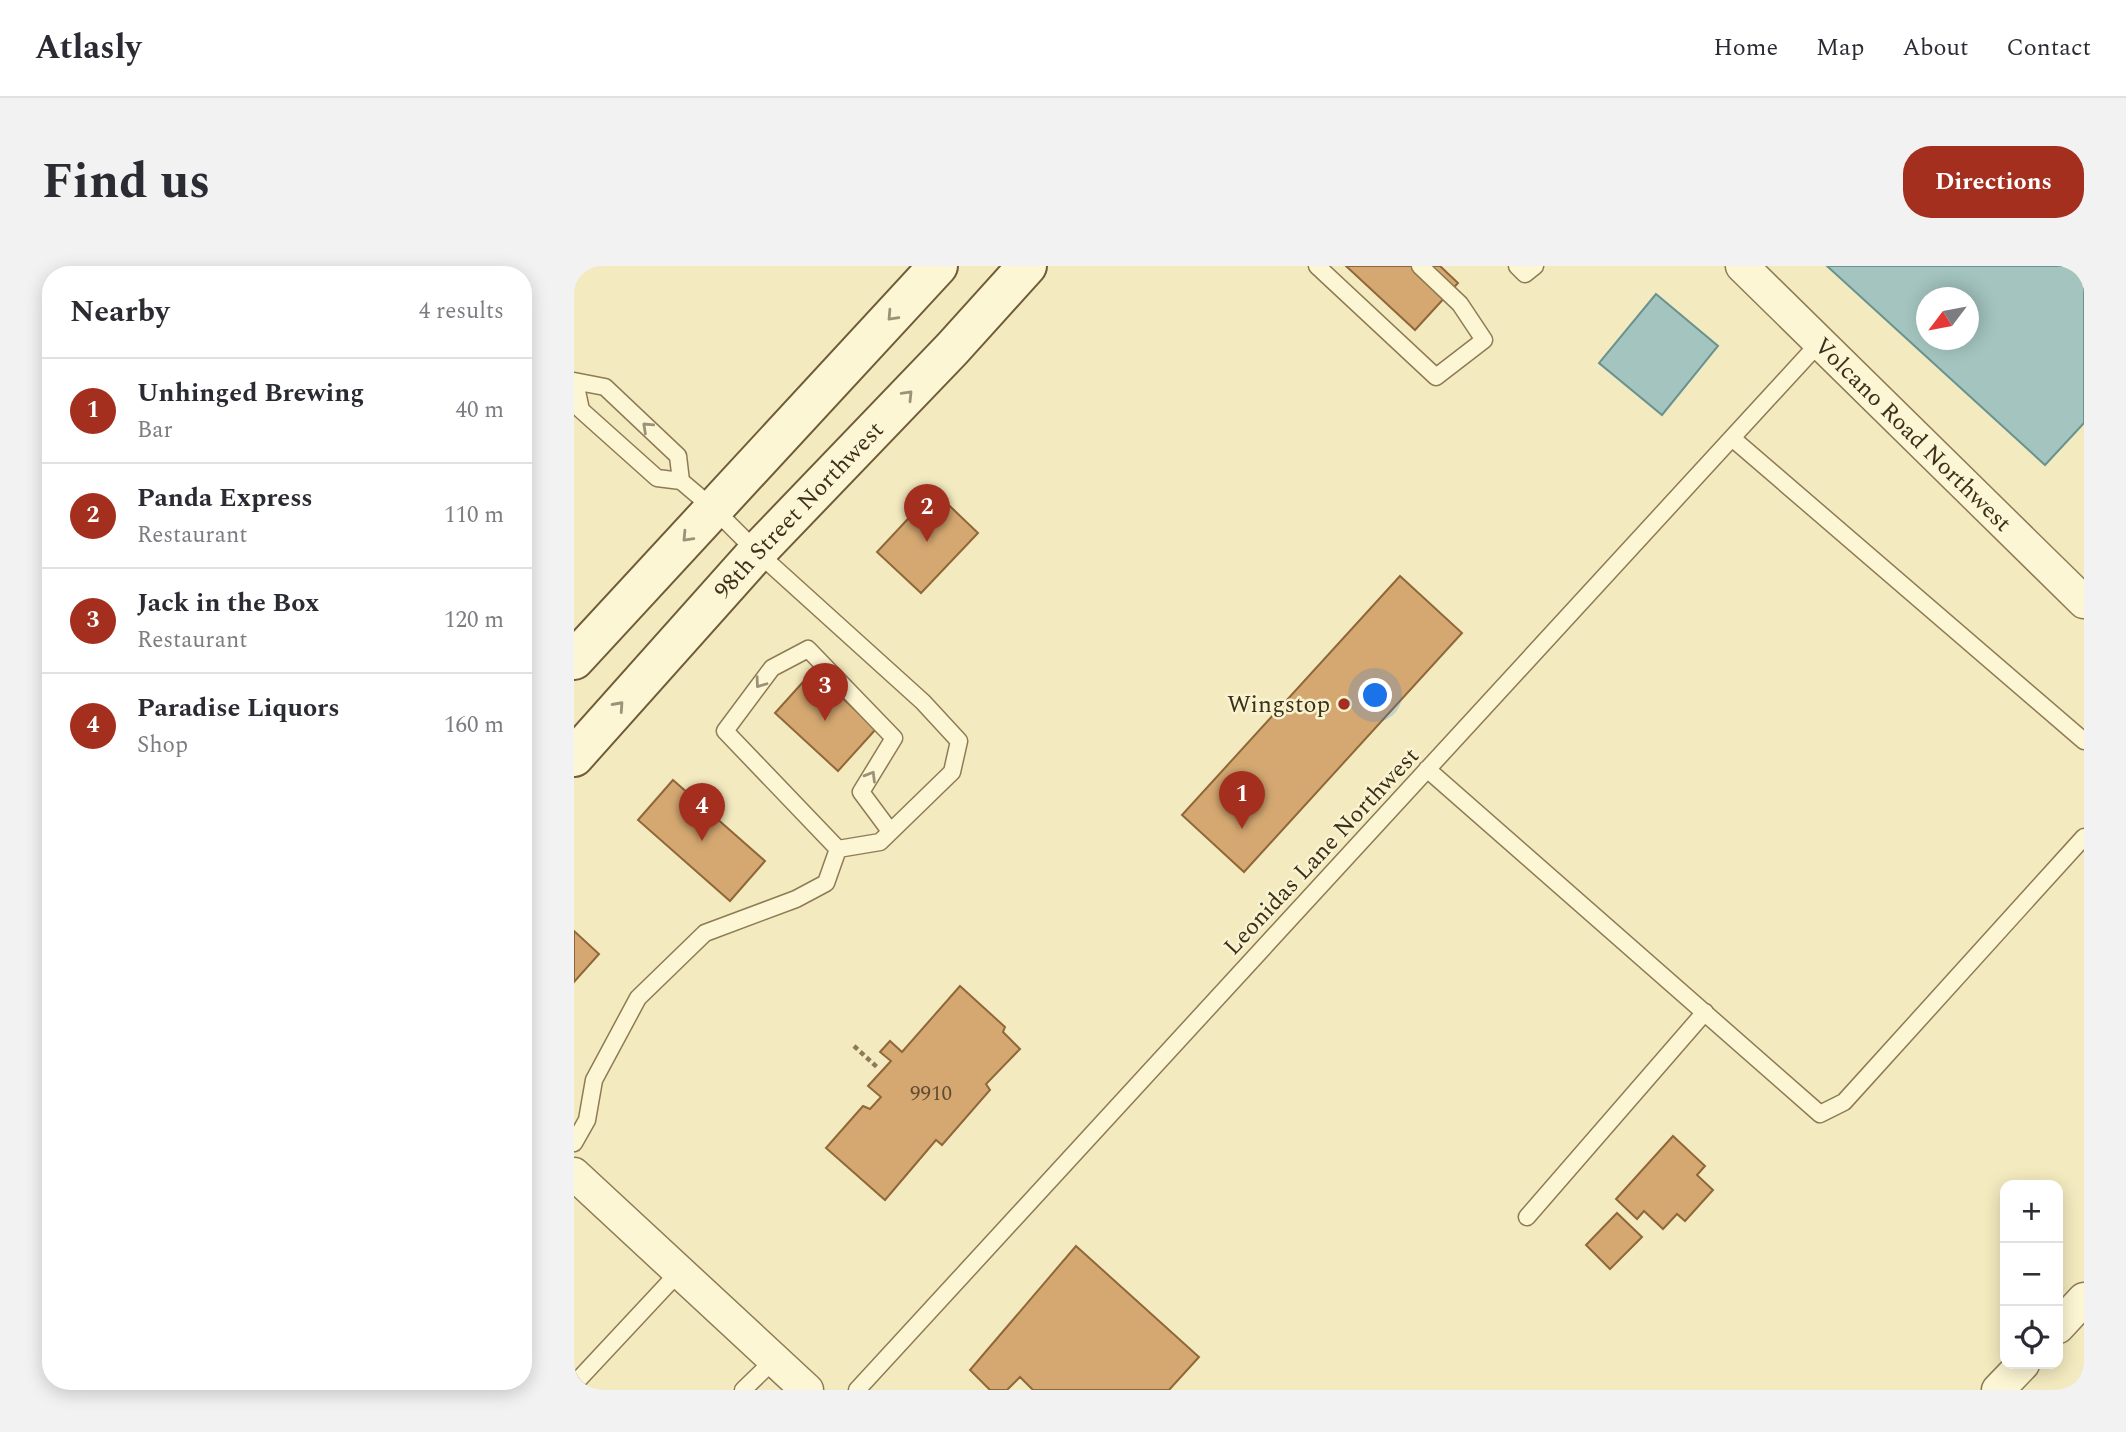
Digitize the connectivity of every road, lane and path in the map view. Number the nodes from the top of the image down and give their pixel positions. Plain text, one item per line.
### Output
1 (938, 266) edge
2 (1027, 266) edge
3 (1317, 266) edge
4 (1420, 266) edge
5 (1517, 266) edge
6 (1535, 266) edge
7 (1742, 266) edge
8 (1820, 342) junction
9 (575, 381) edge
10 (1732, 438) junction
11 (681, 481) junction
12 (714, 509) junction
13 (757, 552) junction
14 (2084, 602) edge
15 (574, 660) edge
16 (2084, 741) edge
17 (574, 757) edge
18 (1427, 769) junction
19 (890, 831) junction
20 (2084, 837) edge
21 (838, 849) junction
22 (1705, 1012) junction
23 (854, 1046) dead end
24 (878, 1068) dead end
25 (574, 1143) edge
26 (574, 1174) edge
27 (1527, 1217) dead end
28 (679, 1272) junction
29 (2084, 1299) edge
30 (2063, 1322) edge
31 (774, 1360) junction
32 (2018, 1369) edge
33 (577, 1376) edge
34 (592, 1390) edge
35 (743, 1390) edge
36 (807, 1390) edge
37 (857, 1390) edge
38 (1998, 1390) edge

1 -> 12 main road
13 -> 2 main road, 98th Street Northwest
3 - 4 lane
5 - 6 lane
7 - 8 street, Volcano Road Northwest
8 - 10 lane, Leonidas Lane Northwest
8 - 14 street, Volcano Road Northwest
9 - 11 lane
11 -> 9 lane
10 - 16 lane
10 - 18 lane, Leonidas Lane Northwest
11 - 12 lane
12 - 13 lane
12 -> 15 main road
17 -> 13 main road, 98th Street Northwest
13 - 19 lane
18 - 22 lane
18 - 37 lane, Leonidas Lane Northwest
19 - 21 lane
19 -> 21 lane
20 - 22 lane
21 - 25 lane
22 - 27 lane
23 - 24 path
26 - 28 street
28 - 31 street
28 - 33 lane
29 - 30 street
31 - 35 lane
31 - 36 street
32 - 38 street
33 - 34 lane

